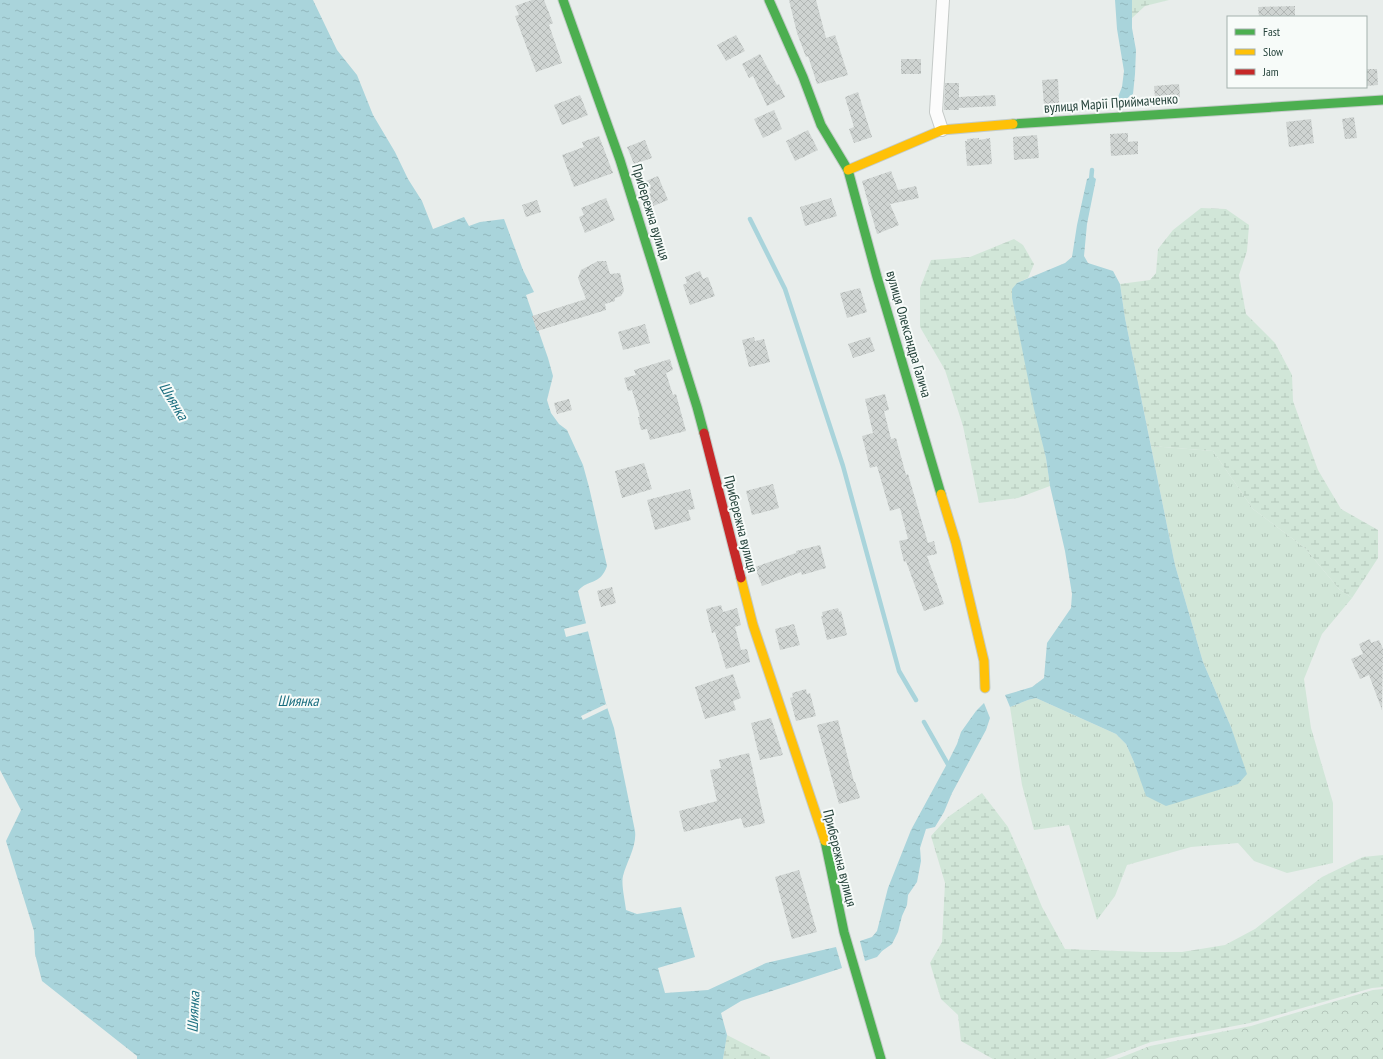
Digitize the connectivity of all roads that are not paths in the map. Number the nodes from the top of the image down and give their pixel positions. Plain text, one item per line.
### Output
1 (563, 0) edge
2 (769, 0) edge
3 (943, 0) edge
4 (1383, 100) edge
5 (942, 130) junction
6 (848, 170) junction
7 (985, 688) dead end
8 (881, 1059) edge

1 - 8 street, Прибережна вулиця
2 - 6 street, вулиця Олександра Галича
3 - 5 street
4 - 5 street, вулиця Марії Приймаченко
5 - 6 street, вулиця Марії Приймаченко
6 - 7 street, вулиця Олександра Галича

